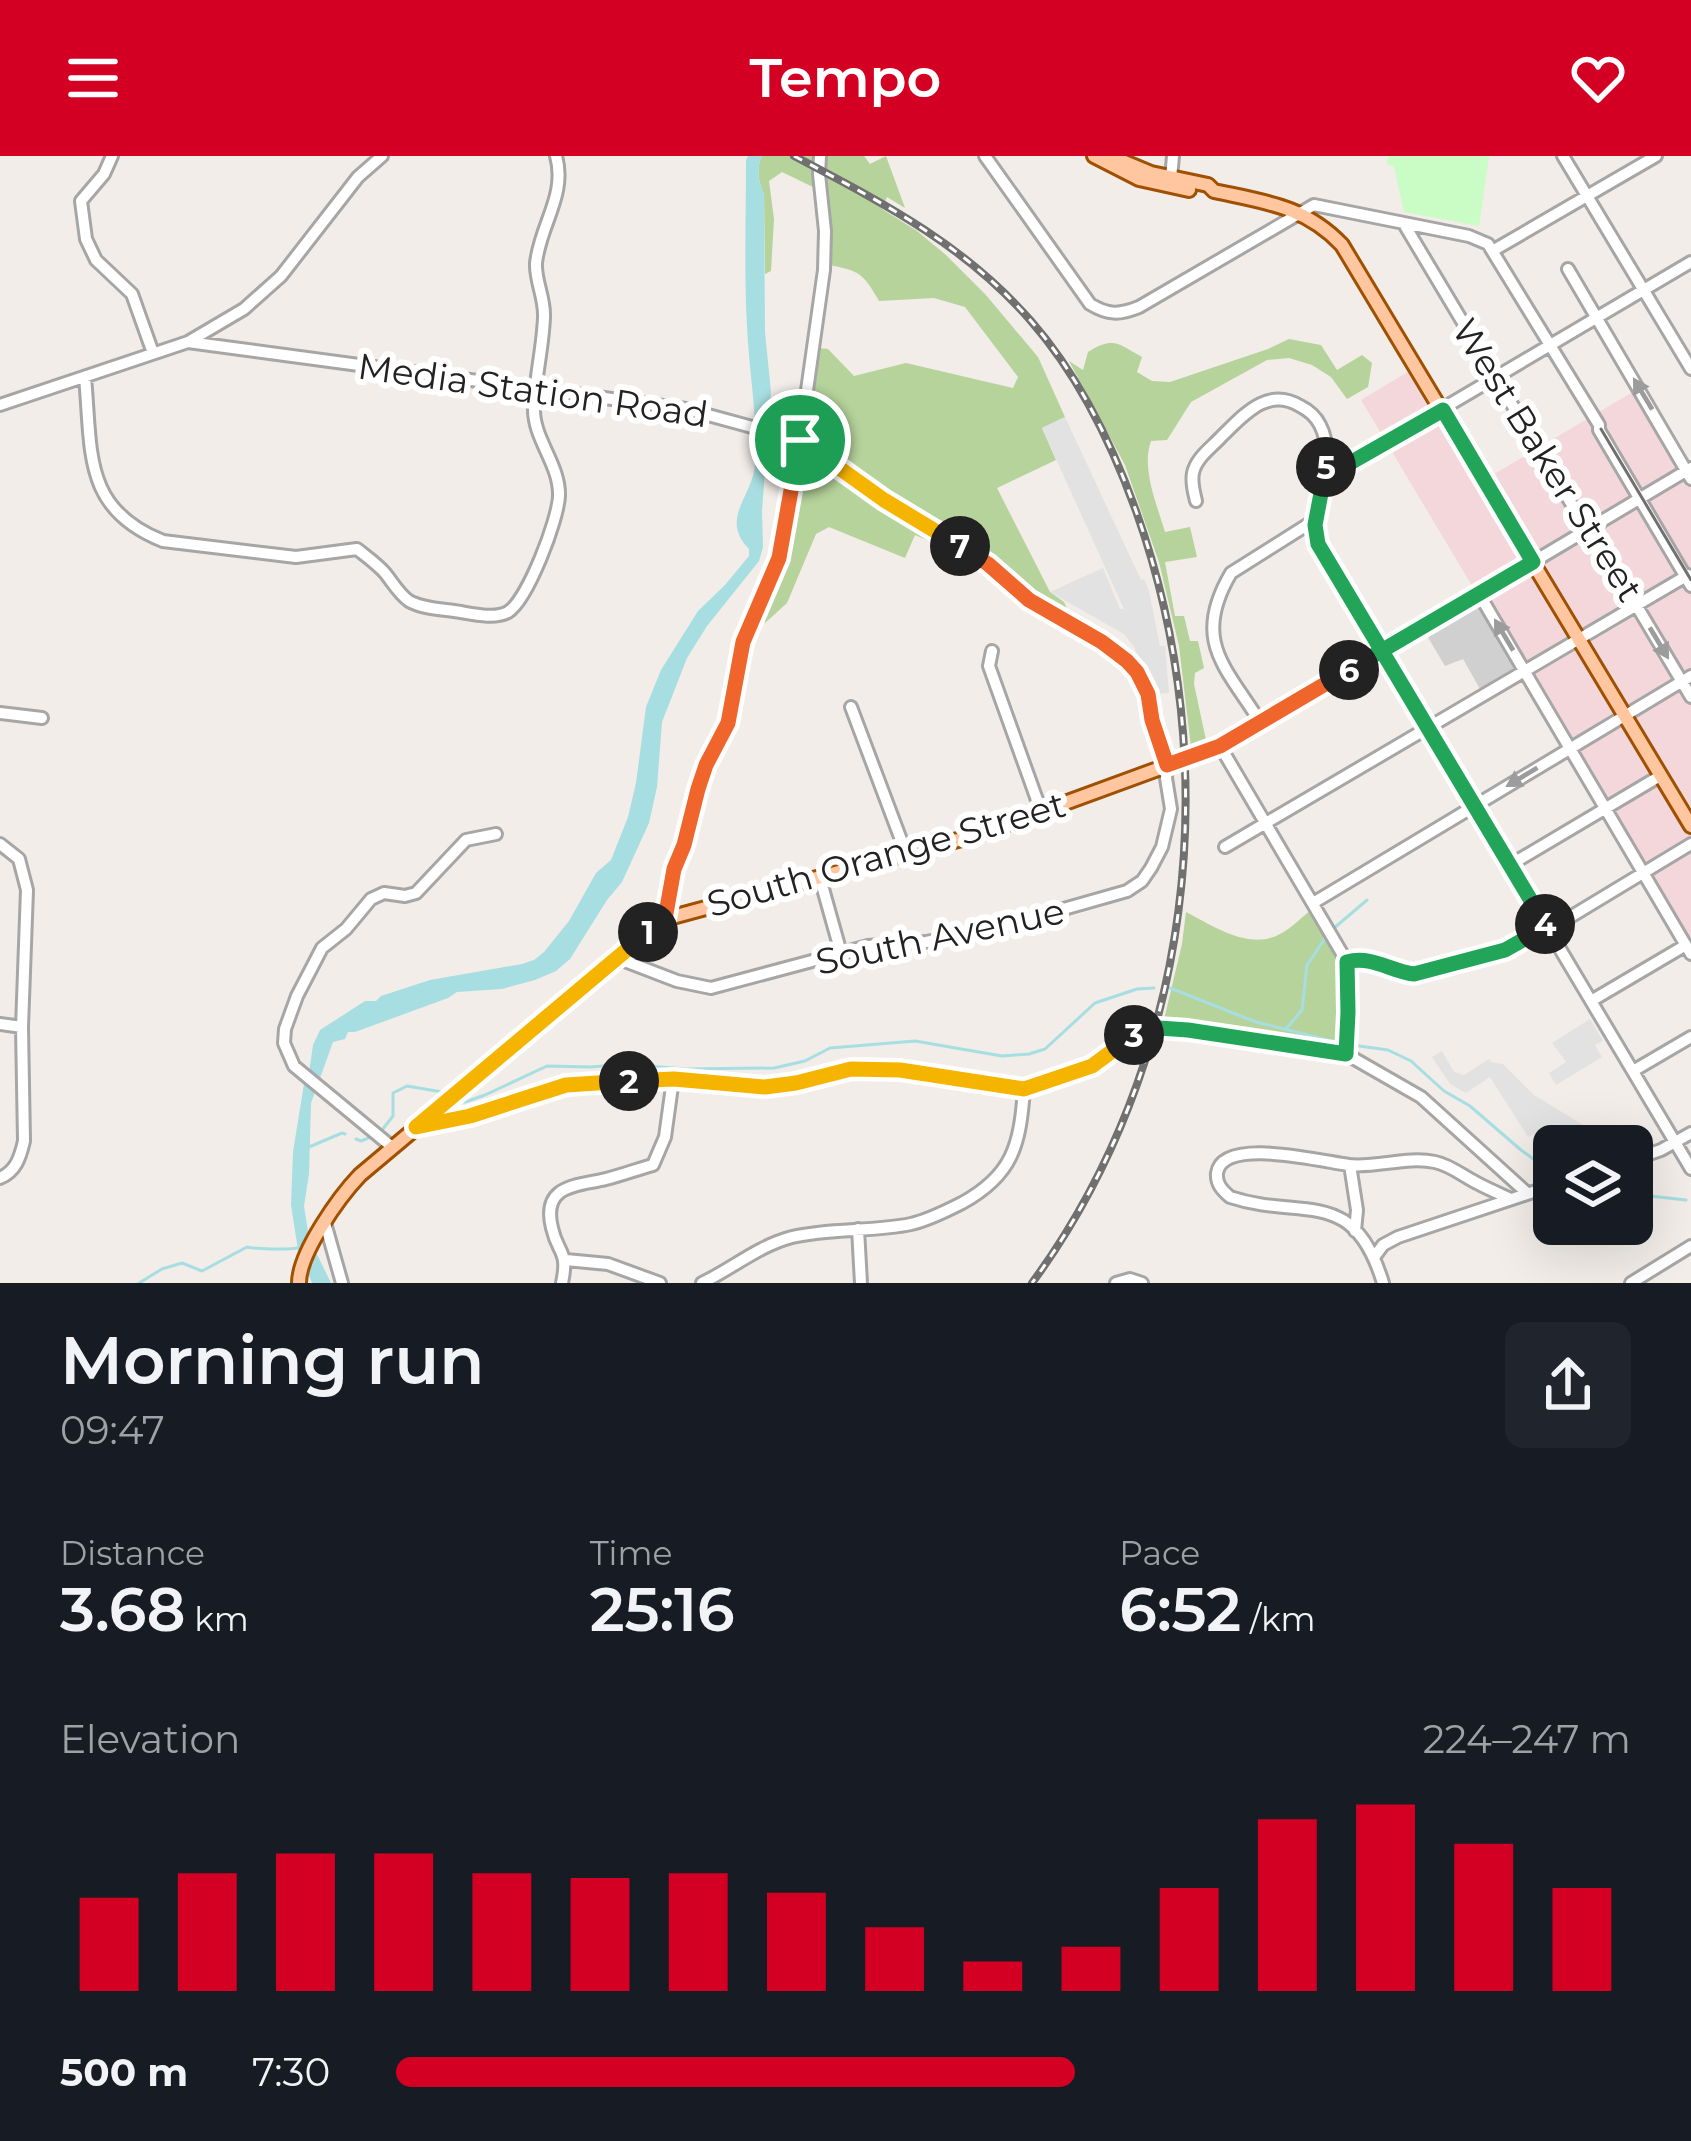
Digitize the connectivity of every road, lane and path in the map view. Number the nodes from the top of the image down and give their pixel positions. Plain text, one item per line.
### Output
1 (112, 156) edge
2 (382, 156) edge
3 (556, 156) edge
4 (820, 156) edge
5 (985, 156) edge
6 (1094, 156) edge
7 (1110, 156) edge
8 (1173, 156) edge
9 (1563, 156) edge
10 (1657, 156) edge
11 (1171, 178) junction
12 (1214, 191) junction
13 (1588, 197) junction
14 (1342, 211) junction
15 (1300, 213) junction
16 (1404, 224) junction
17 (1330, 233) junction
18 (1494, 250) junction
19 (1691, 262) edge
20 (1568, 269) dead end
21 (1644, 290) junction
22 (1598, 318) junction
23 (188, 342) junction
24 (1551, 345) junction
25 (153, 353) junction
26 (1691, 369) edge
27 (85, 377) junction
28 (1496, 378) junction
29 (537, 388) junction
30 (0, 405) edge
31 (1443, 410) junction
32 (800, 440) junction
33 (1324, 467) junction
34 (1690, 472) edge
35 (1641, 497) junction
36 (1196, 501) dead end
37 (1315, 520) junction
38 (1587, 530) junction
39 (1533, 562) junction
40 (1690, 576) edge
41 (1479, 594) junction
42 (1636, 605) junction
43 (1580, 639) junction
44 (992, 651) dead end
45 (1382, 651) junction
46 (1526, 671) junction
47 (1686, 679) edge
48 (1691, 697) edge
49 (851, 707) dead end
50 (0, 713) edge
51 (1626, 716) junction
52 (42, 718) dead end
53 (1260, 722) junction
54 (1428, 728) junction
55 (1220, 746) junction
56 (1570, 748) junction
57 (1171, 764) junction
58 (1660, 776) junction
59 (1474, 806) junction
60 (1606, 809) junction
61 (1041, 811) junction
62 (1265, 823) junction
63 (1691, 826) edge
64 (496, 834) dead end
65 (0, 844) edge
66 (1691, 844) edge
67 (1225, 847) dead end
68 (906, 853) junction
69 (1510, 866) junction
70 (1643, 873) junction
71 (820, 878) junction
72 (1313, 903) junction
73 (665, 919) junction
74 (1546, 927) junction
75 (1688, 949) edge
76 (841, 953) junction
77 (617, 958) junction
78 (1347, 962) junction
79 (1591, 1001) junction
80 (0, 1024) edge
81 (22, 1027) junction
82 (1691, 1037) edge
83 (1346, 1054) junction
84 (1633, 1072) junction
85 (674, 1079) junction
86 (1024, 1089) junction
87 (416, 1127) junction
88 (1691, 1133) edge
89 (1675, 1142) junction
90 (392, 1147) junction
91 (1653, 1151) edge
92 (1350, 1165) junction
93 (1691, 1169) edge
94 (0, 1178) edge
95 (1533, 1191) edge
96 (1528, 1192) junction
97 (1511, 1199) junction
98 (325, 1222) junction
99 (858, 1228) junction
100 (1355, 1231) junction
101 (1691, 1246) edge
102 (1375, 1256) junction
103 (566, 1260) junction
104 (299, 1283) edge
105 (342, 1283) edge
106 (562, 1283) edge
107 (660, 1283) edge
108 (702, 1283) edge
109 (861, 1283) edge
110 (1117, 1283) edge
111 (1142, 1283) edge
112 (1383, 1283) edge
113 (1631, 1283) edge

1 - 25 street
2 - 23 street
3 - 29 street
4 - 32 street
5 - 15 street
6 - 12 main road
7 - 11 main road
8 - 11 street
9 - 13 street
10 - 13 street
11 - 12 main road
12 - 15 main road
13 - 18 street
13 - 21 street
14 - 15 street
14 - 16 street
14 - 17 street
15 - 17 main road
16 - 18 street
16 - 28 street, West Baker Street
17 - 31 main road
18 - 24 street
19 - 21 street
20 - 22 street
21 - 22 street
21 - 26 street
22 - 24 street
34 -> 22 street
23 - 25 street
23 - 29 street, Media Station Road
24 - 28 street
24 - 35 street
25 - 27 street
27 - 29 street
27 - 30 street
28 - 31 street
28 - 38 street, West Baker Street
29 - 32 street, Media Station Road
31 - 33 street
31 - 39 main road
32 - 57 street, Media Station Road
32 - 73 street
33 - 36 street
33 - 37 street
34 - 35 street, South Orange Street
35 - 38 street, South Orange Street
35 - 40 street
37 - 45 street
37 - 53 street
38 - 39 street, South Orange Street
38 - 42 street, West Baker Street
39 - 41 main road, South Orange Street
39 - 43 main road
40 - 42 street
41 - 45 main road, South Orange Street
46 -> 41 street
42 - 43 street
42 -> 47 street, West Baker Street
43 - 46 street
43 - 51 main road
44 - 61 street
45 - 53 main road, South Orange Street
45 - 54 street
46 - 54 street
46 - 56 street
47 - 48 street, West Baker Street
47 - 51 street
49 - 68 street
50 - 52 street
51 - 56 street
51 - 58 main road
53 - 55 main road, South Orange Street
54 - 59 street
54 - 62 street
55 - 57 main road, South Orange Street, bridge
55 - 62 street
56 -> 59 street
56 - 60 street
57 - 61 main road, South Orange Street
57 - 76 street, South Avenue
58 - 60 street
58 - 63 main road
59 - 69 street
59 - 72 street
60 - 69 street
60 - 70 street
61 - 68 main road, South Orange Street
62 - 67 street
62 - 72 street
64 - 90 street
65 - 81 street
66 - 70 street
68 - 71 main road, South Orange Street
69 - 74 street
70 - 74 street
70 - 75 street
71 - 73 main road, South Orange Street
71 - 76 street
72 - 78 street
73 - 77 main road, South Orange Street
74 - 78 street
74 - 79 street
75 - 79 street
76 - 77 street, South Avenue
77 - 87 main road, South Orange Street
78 - 83 street
79 - 84 street
80 - 81 street
81 - 94 street
82 - 84 street
83 - 86 street
83 - 96 street
84 - 89 street
85 - 86 street
85 - 87 street
85 - 103 street
86 - 99 street
87 - 90 main road, South Orange Street
88 - 89 street
89 - 91 street
89 - 93 street
90 - 98 main road, South Orange Street
92 - 97 street
92 - 100 street
92 - 100 street
95 - 96 street
96 - 97 street
97 - 102 street
98 - 104 main road, South Orange Street
98 - 105 street
99 - 108 street
99 - 109 street
100 - 102 street
101 - 113 street
102 - 112 street
103 - 106 street
103 - 107 street
110 - 111 street

